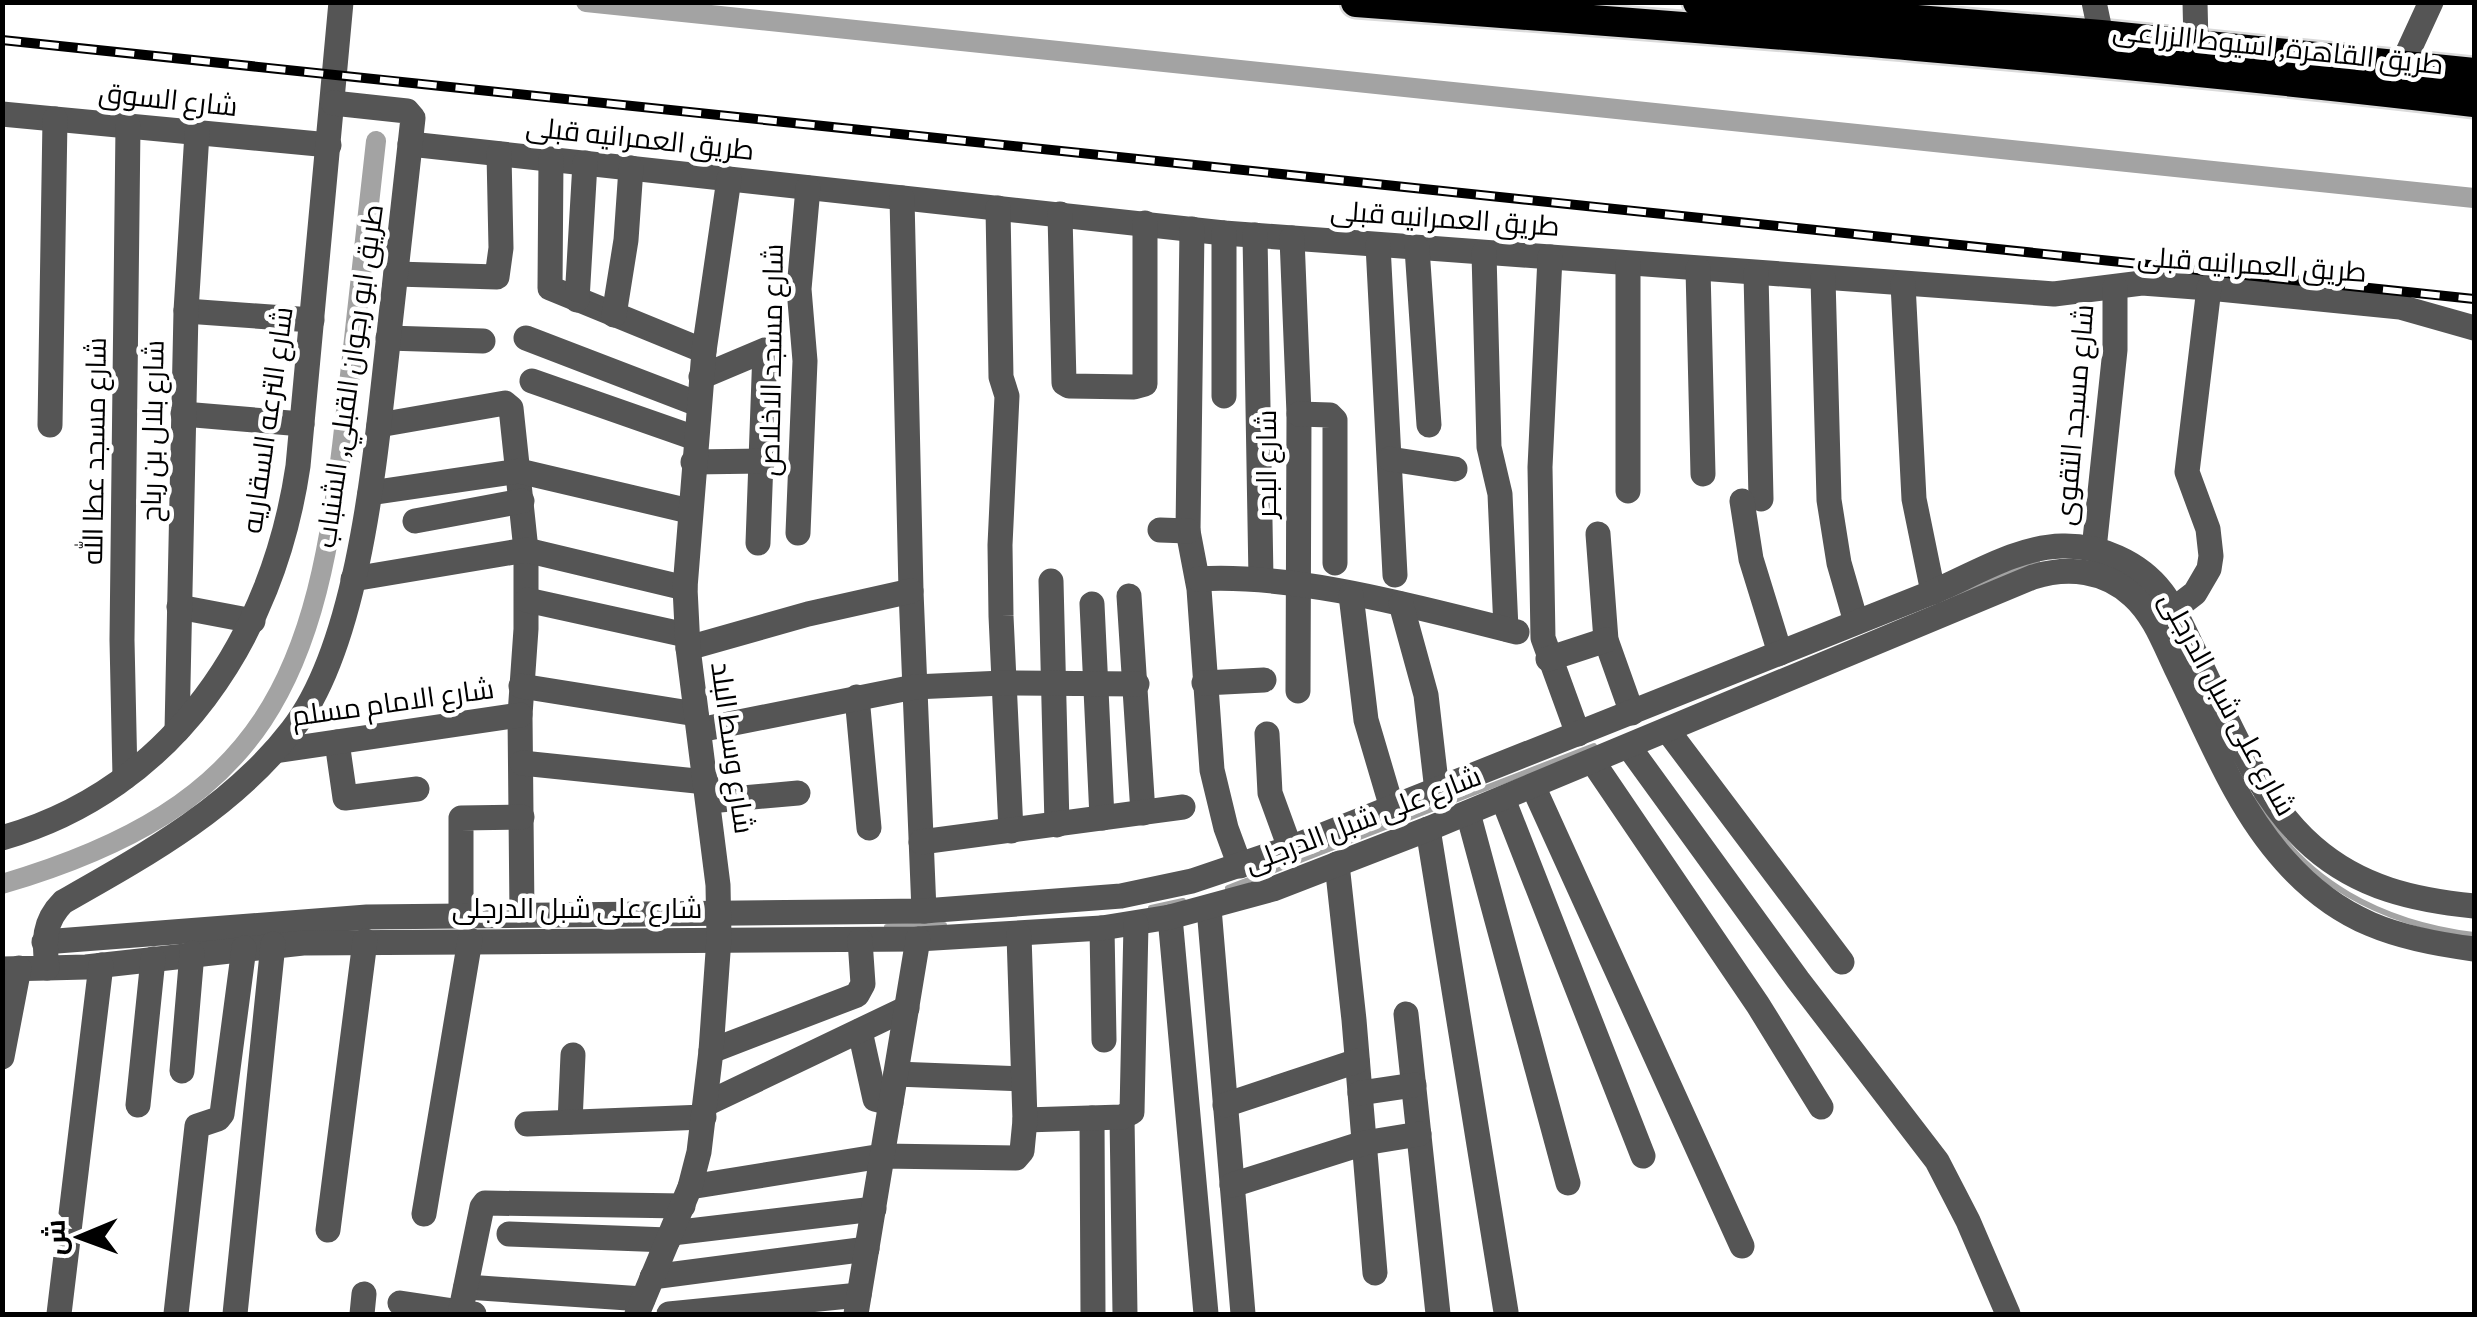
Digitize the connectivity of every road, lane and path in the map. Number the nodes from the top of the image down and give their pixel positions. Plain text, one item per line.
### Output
1 (341, 2) edge
2 (1698, 2) edge
3 (2094, 2) edge
4 (2194, 2) edge
5 (2431, 2) edge
6 (1371, 3) edge
7 (1805, 7) edge
8 (1850, 9) edge
9 (2101, 35) junction
10 (2196, 44) junction
11 (2164, 55) junction
12 (2402, 65) junction
13 (2474, 73) edge
14 (2474, 102) edge
15 (332, 104) junction
16 (2, 114) edge
17 (55, 119) junction
18 (128, 126) junction
19 (197, 133) junction
20 (410, 144) junction
21 (328, 146) junction
22 (498, 154) junction
23 (551, 160) junction
24 (584, 163) junction
25 (631, 168) junction
26 (729, 179) junction
27 (808, 188) junction
28 (902, 198) junction
29 (998, 208) junction
30 (1060, 214) junction
31 (1145, 223) junction
32 (1192, 229) junction
33 (1224, 232) junction
34 (1255, 235) junction
35 (1292, 238) junction
36 (1378, 245) junction
37 (1418, 248) junction
38 (1484, 253) junction
39 (1550, 257) junction
40 (1628, 264) junction
41 (1698, 269) junction
42 (1756, 273) junction
43 (396, 274) junction
44 (1823, 278) junction
45 (1904, 284) junction
46 (2115, 286) junction
47 (2210, 288) junction
48 (577, 300) junction
49 (186, 311) junction
50 (614, 316) junction
51 (312, 320) junction
52 (2474, 328) edge
53 (388, 338) junction
54 (526, 338) dead end
55 (483, 341) dead end
56 (702, 364) junction
57 (532, 380) dead end
58 (1224, 396) dead end
59 (698, 404) junction
60 (182, 414) junction
61 (1298, 414) junction
62 (302, 424) junction
63 (50, 425) dead end
64 (379, 425) junction
65 (1429, 425) dead end
66 (694, 450) junction
67 (1390, 459) junction
68 (764, 461) junction
69 (1454, 468) dead end
70 (519, 472) junction
71 (1702, 474) dead end
72 (1628, 490) dead end
73 (370, 493) junction
74 (522, 501) junction
75 (689, 511) junction
76 (415, 521) dead end
77 (1160, 530) dead end
78 (1188, 531) junction
79 (798, 532) dead end
80 (1598, 534) dead end
81 (758, 543) dead end
82 (2094, 549) junction
83 (526, 550) junction
84 (1335, 564) dead end
85 (1395, 575) dead end
86 (353, 579) junction
87 (1198, 579) junction
88 (1261, 579) junction
89 (1051, 581) dead end
90 (1296, 585) junction
91 (684, 588) junction
92 (911, 591) junction
93 (1933, 592) junction
94 (1351, 595) junction
95 (1129, 596) dead end
96 (527, 600) junction
97 (1092, 604) dead end
98 (1401, 604) junction
99 (179, 606) junction
100 (2173, 610) junction
101 (254, 621) junction
102 (1856, 622) junction
103 (1506, 629) junction
104 (1606, 640) junction
105 (687, 641) junction
106 (1546, 648) junction
107 (1780, 652) junction
108 (1264, 680) dead end
109 (1054, 682) junction
110 (1004, 683) junction
111 (1094, 683) junction
112 (1137, 684) junction
113 (1204, 684) junction
114 (521, 686) junction
115 (914, 687) junction
116 (1298, 691) dead end
117 (857, 697) junction
118 (1632, 713) junction
119 (520, 715) junction
120 (698, 722) junction
121 (177, 731) junction
122 (1668, 731) junction
123 (1268, 734) dead end
124 (1578, 734) junction
125 (337, 742) junction
126 (1629, 747) junction
127 (275, 751) junction
128 (1592, 762) junction
129 (522, 763) junction
130 (124, 776) junction
131 (1534, 786) junction
132 (416, 789) dead end
133 (1437, 790) junction
134 (708, 792) junction
135 (798, 793) dead end
136 (1503, 798) junction
137 (1182, 807) dead end
138 (1392, 808) junction
139 (1143, 813) junction
140 (1468, 813) junction
141 (522, 816) junction
142 (1102, 818) junction
143 (1057, 824) junction
144 (869, 828) dead end
145 (1428, 829) junction
146 (1011, 830) junction
147 (2, 838) edge
148 (921, 842) junction
149 (1290, 848) junction
150 (1337, 864) junction
151 (1240, 866) junction
152 (2474, 906) edge
153 (1209, 908) junction
154 (924, 911) junction
155 (522, 914) junction
156 (461, 915) junction
157 (1170, 917) junction
158 (1136, 924) junction
159 (719, 926) junction
160 (1102, 928) junction
161 (1018, 935) junction
162 (918, 939) junction
163 (470, 940) junction
164 (860, 940) junction
165 (365, 941) junction
166 (272, 944) junction
167 (244, 948) junction
168 (2474, 949) edge
169 (192, 954) junction
170 (45, 955) junction
171 (153, 958) junction
172 (1842, 962) dead end
173 (101, 965) junction
174 (10, 968) edge
175 (1798, 980) junction
176 (1758, 1005) junction
177 (907, 1008) junction
178 (1406, 1014) dead end
179 (860, 1031) junction
180 (1104, 1040) dead end
181 (711, 1051) junction
182 (572, 1055) dead end
183 (2, 1057) edge
184 (1357, 1061) junction
185 (182, 1071) dead end
186 (896, 1074) junction
187 (1023, 1079) junction
188 (1414, 1085) junction
189 (1360, 1093) junction
190 (891, 1103) junction
191 (138, 1105) dead end
192 (1226, 1106) junction
193 (1821, 1107) dead end
194 (705, 1111) junction
195 (1128, 1113) junction
196 (1092, 1118) junction
197 (1024, 1120) junction
198 (1419, 1134) junction
199 (1364, 1144) junction
200 (882, 1156) junction
201 (1642, 1156) dead end
202 (1568, 1183) dead end
203 (1232, 1186) junction
204 (686, 1196) junction
205 (874, 1209) junction
206 (424, 1214) dead end
207 (328, 1230) dead end
208 (509, 1234) dead end
209 (670, 1237) junction
210 (1742, 1246) dead end
211 (867, 1249) junction
212 (1375, 1273) dead end
213 (644, 1297) edge
214 (400, 1303) dead end
215 (858, 1305) edge
216 (465, 1307) edge
217 (1506, 1312) dead end
218 (59, 1314) edge
219 (176, 1314) edge
220 (235, 1314) edge
221 (669, 1314) edge
222 (1092, 1314) edge
223 (1125, 1314) edge
224 (1206, 1314) edge
225 (1243, 1314) edge
226 (1438, 1314) edge
227 (2008, 1314) edge

1 - 15 street, شارع الترعه السقاريه
2 - 7 highway, طريق القاهرة, اسيوط الزراعى
3 - 9 street
4 - 10 street
5 - 12 street
6 - 11 highway, طريق القاهرة, اسيوط الزراعى
7 - 8 highway, طريق القاهرة, اسيوط الزراعى
8 - 9 highway, طريق القاهرة, اسيوط الزراعى
9 - 11 highway, طريق القاهرة, اسيوط الزراعى
10 - 11 highway, طريق القاهرة, اسيوط الزراعى
10 - 12 highway, طريق القاهرة, اسيوط الزراعى
11 - 14 highway, طريق القاهرة, اسيوط الزراعى
12 - 13 highway, طريق القاهرة, اسيوط الزراعى
15 - 20 street
15 - 21 street, شارع الترعه السقاريه
16 - 17 street, شارع السوق
17 - 18 street, شارع السوق
17 - 63 street
18 - 19 street, شارع السوق
18 - 130 street, شارع مسجد عطا الله
19 - 21 street, شارع السوق
19 - 49 street, شارع بلال بن رباح
20 - 22 street, طريق العمرانيه قبلى
20 - 43 street, طريق ابو رجوان القبلي, الشنباب
21 - 51 street, شارع الترعه السقاريه
22 - 23 street, طريق العمرانيه قبلى
22 - 43 street
23 - 24 street, طريق العمرانيه قبلى
23 - 48 street
24 - 25 street, طريق العمرانيه قبلى
24 - 48 street
25 - 26 street, طريق العمرانيه قبلى
25 - 50 street
26 - 27 street, طريق العمرانيه قبلى
26 - 56 street, شارع وسط البلد
27 - 28 street, طريق العمرانيه قبلى
27 - 79 street, شارع مسجد الاخلاص
28 - 29 street, طريق العمرانيه قبلى
28 - 92 street
29 - 30 street, طريق العمرانيه قبلى
29 - 110 street
30 - 31 street, طريق العمرانيه قبلى
30 - 31 street
31 - 32 street, طريق العمرانيه قبلى
32 - 33 street, طريق العمرانيه قبلى
32 - 78 street
33 - 34 street, طريق العمرانيه قبلى
33 - 58 street
34 - 35 street, طريق العمرانيه قبلى
34 - 88 street
35 - 36 street, طريق العمرانيه قبلى
35 - 61 street, شارع البحر
36 - 37 street, طريق العمرانيه قبلى
36 - 67 street
37 - 38 street, طريق العمرانيه قبلى
37 - 65 street
38 - 39 street, طريق العمرانيه قبلى
38 - 103 street
39 - 40 street, طريق العمرانيه قبلى
39 - 106 street
40 - 41 street, طريق العمرانيه قبلى
40 - 72 street
41 - 42 street, طريق العمرانيه قبلى
41 - 71 street
42 - 44 street, طريق العمرانيه قبلى
42 - 107 street
43 - 53 street, طريق ابو رجوان القبلي, الشنباب
44 - 45 street, طريق العمرانيه قبلى
44 - 102 street
45 - 46 street, طريق العمرانيه قبلى
45 - 93 street
46 - 47 street, طريق العمرانيه قبلى
46 - 82 street, شارع مسجد التقوى
47 - 52 street, طريق العمرانيه قبلى
47 - 100 street
48 - 50 street
49 - 51 street
49 - 60 street, شارع بلال بن رباح
50 - 56 street
51 - 62 street, شارع الترعه السقاريه
53 - 55 street
53 - 64 street, طريق ابو رجوان القبلي, الشنباب
54 - 59 street
56 - 59 street, شارع وسط البلد
56 - 68 street
57 - 66 street
59 - 66 street, شارع وسط البلد
60 - 62 street
60 - 99 street, شارع بلال بن رباح
61 - 84 street
61 - 90 street, شارع البحر
62 - 101 street, شارع الترعه السقاريه
64 - 70 street
64 - 73 street, طريق ابو رجوان القبلي, الشنباب
66 - 68 street
66 - 75 street, شارع وسط البلد
67 - 69 street
67 - 85 street
68 - 81 street
70 - 73 street
70 - 74 street
70 - 75 street
73 - 86 street, طريق ابو رجوان القبلي, الشنباب
74 - 76 street
74 - 83 street
75 - 91 street, شارع وسط البلد
77 - 78 street
78 - 87 street
80 - 104 street
82 - 93 street, شارع على شبل الدرجلى
82 - 100 street, شارع على شبل الدرجلى
83 - 86 street
83 - 91 street
83 - 96 street
86 - 127 street, طريق ابو رجوان القبلي, الشنباب
87 - 88 street
87 - 113 street
88 - 90 street
89 - 109 street
90 - 94 street
90 - 116 street, شارع البحر
91 - 105 street, شارع وسط البلد
92 - 105 street
92 - 115 street
93 - 102 street, شارع على شبل الدرجلى
94 - 98 street
94 - 138 street
95 - 112 street
96 - 105 street
96 - 114 street
97 - 111 street
98 - 103 street
98 - 133 street
99 - 101 street
99 - 121 street, شارع بلال بن رباح
100 - 152 street, شارع على شبل الدرجلى
101 - 121 street, شارع الترعه السقاريه
102 - 107 street, شارع على شبل الدرجلى
103 - 106 street
104 - 106 street
104 - 118 street
105 - 120 street, شارع وسط البلد
106 - 124 street
107 - 118 street, شارع على شبل الدرجلى
108 - 113 street
109 - 110 street
109 - 111 street
109 - 143 street
110 - 115 street
110 - 146 street
111 - 112 street
111 - 142 street
112 - 139 street
113 - 151 street
114 - 119 street
114 - 120 street
115 - 117 street
115 - 148 street
117 - 120 street
117 - 144 street
118 - 124 street, شارع على شبل الدرجلى
119 - 125 street, شارع الامام مسلم
119 - 129 street
120 - 134 street, شارع وسط البلد
121 - 130 street, شارع الترعه السقاريه
122 - 126 street, شارع على شبل الدرجلى
122 - 168 street, شارع على شبل الدرجلى
122 - 172 street
123 - 149 street
124 - 133 street, شارع على شبل الدرجلى
125 - 127 street, شارع الامام مسلم
125 - 132 street
126 - 128 street, شارع على شبل الدرجلى
126 - 175 street
127 - 170 street, طريق ابو رجوان القبلي, الشنباب
128 - 131 street, شارع على شبل الدرجلى
128 - 176 street
129 - 134 street
129 - 141 street
130 - 147 street, شارع الترعه السقاريه
131 - 136 street, شارع على شبل الدرجلى
131 - 210 street
133 - 138 street, شارع على شبل الدرجلى
134 - 135 street
134 - 159 street, شارع وسط البلد
136 - 140 street, شارع على شبل الدرجلى
136 - 201 street
137 - 139 street
138 - 149 street, شارع على شبل الدرجلى
139 - 142 street
140 - 145 street, شارع على شبل الدرجلى
140 - 202 street
141 - 155 street
141 - 156 street
142 - 143 street
143 - 146 street
145 - 150 street, شارع على شبل الدرجلى
145 - 217 street
146 - 148 street
148 - 154 street
149 - 151 street, شارع على شبل الدرجلى
150 - 153 street, شارع على شبل الدرجلى
150 - 184 street
151 - 154 street, شارع على شبل الدرجلى
153 - 157 street, شارع على شبل الدرجلى
153 - 192 street
154 - 159 street, شارع على شبل الدرجلى
155 - 156 street, شارع على شبل الدرجلى
155 - 159 street, شارع على شبل الدرجلى
156 - 170 street, شارع على شبل الدرجلى
157 - 158 street, شارع على شبل الدرجلى
157 - 224 street
158 - 160 street, شارع على شبل الدرجلى
158 - 195 street
159 - 163 street, شارع على شبل الدرجلى
159 - 164 street, شارع على شبل الدرجلى
159 - 181 street, شارع وسط البلد
160 - 161 street, شارع على شبل الدرجلى
160 - 180 street
161 - 162 street, شارع على شبل الدرجلى
161 - 187 street
162 - 164 street, شارع على شبل الدرجلى
162 - 177 street
163 - 165 street, شارع على شبل الدرجلى
163 - 206 street
164 - 181 street
165 - 166 street, شارع على شبل الدرجلى
165 - 207 street
166 - 167 street, شارع على شبل الدرجلى
166 - 220 street
167 - 169 street, شارع على شبل الدرجلى
167 - 219 street
169 - 171 street, شارع على شبل الدرجلى
169 - 185 street
170 - 173 street, شارع على شبل الدرجلى
170 - 174 street
171 - 173 street, شارع على شبل الدرجلى
171 - 191 street
173 - 218 street
174 - 183 street
175 - 176 street
175 - 227 street
176 - 193 street
177 - 179 street
177 - 186 street
178 - 188 street
179 - 190 street
179 - 194 street
181 - 194 street, شارع وسط البلد
182 - 194 street
184 - 189 street
184 - 192 street
186 - 187 street
186 - 190 street
187 - 197 street
188 - 189 street
188 - 198 street
189 - 199 street
190 - 200 street
192 - 203 street
194 - 204 street, شارع وسط البلد
195 - 196 street
195 - 223 street
196 - 197 street
196 - 222 street
197 - 200 street
198 - 199 street
198 - 226 street
199 - 203 street
199 - 212 street
200 - 204 street
200 - 205 street
203 - 225 street
204 - 209 street, شارع وسط البلد
204 - 216 street
205 - 209 street
205 - 211 street
208 - 209 street
209 - 213 street, شارع وسط البلد
211 - 213 street
211 - 215 street
213 - 216 street
214 - 216 street
215 - 221 street

